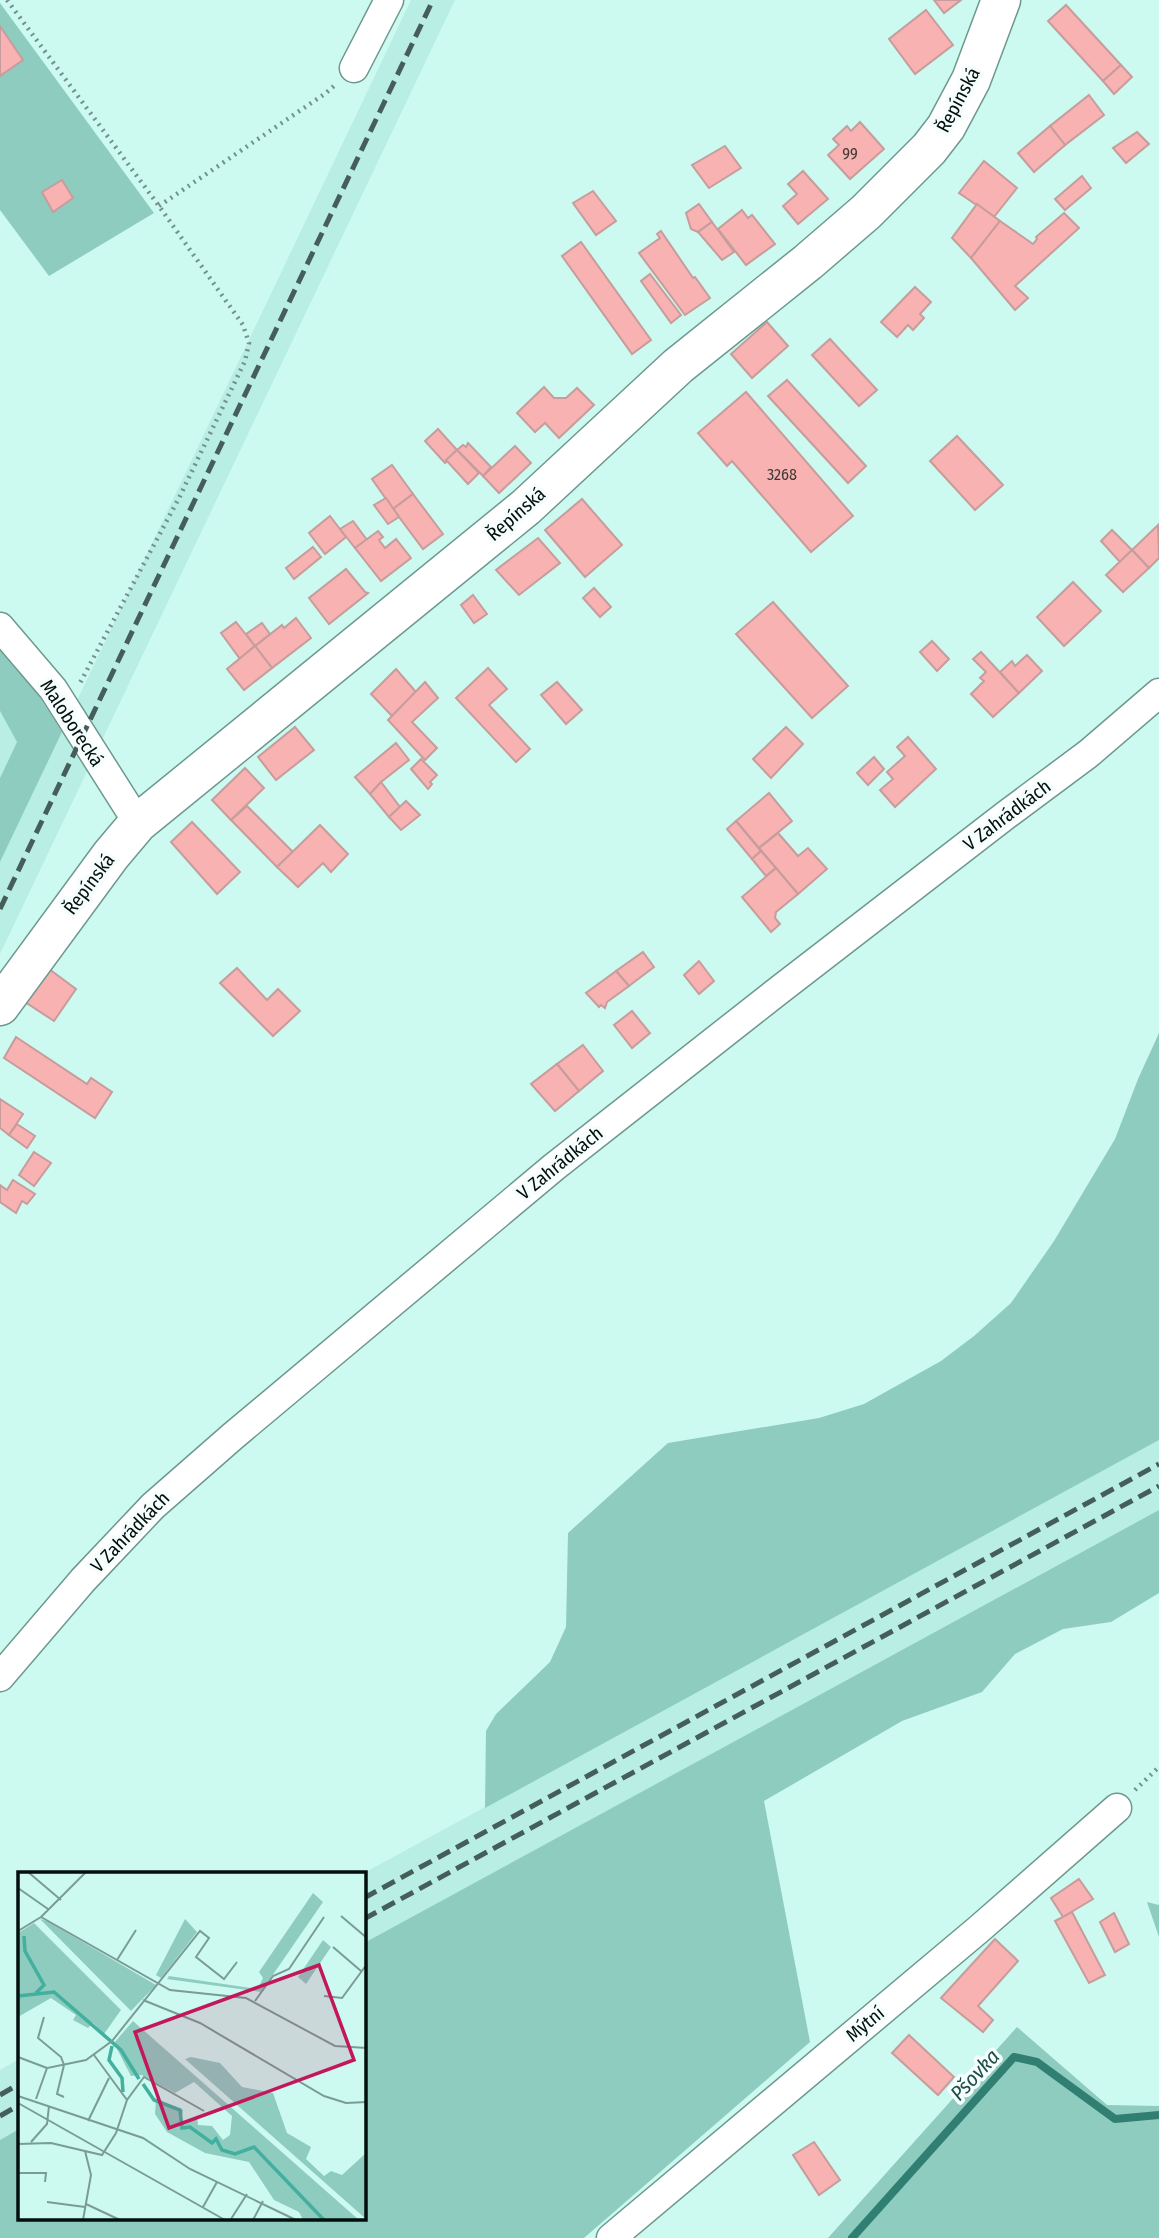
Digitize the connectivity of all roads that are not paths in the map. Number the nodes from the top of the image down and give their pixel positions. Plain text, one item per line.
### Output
1 (389, 0) edge
2 (1001, 0) edge
3 (354, 68) road end
4 (0, 627) edge
5 (1159, 693) edge
6 (138, 823) junction
7 (0, 1006) edge
8 (0, 1676) edge
9 (1118, 1808) road end
10 (611, 2238) edge

1 - 3 street
2 - 6 street, Řepínská
4 - 6 street, Maloborecká
5 - 8 street, V Zahrádkách
6 - 7 street, Řepínská
9 - 10 street, Mýtní

